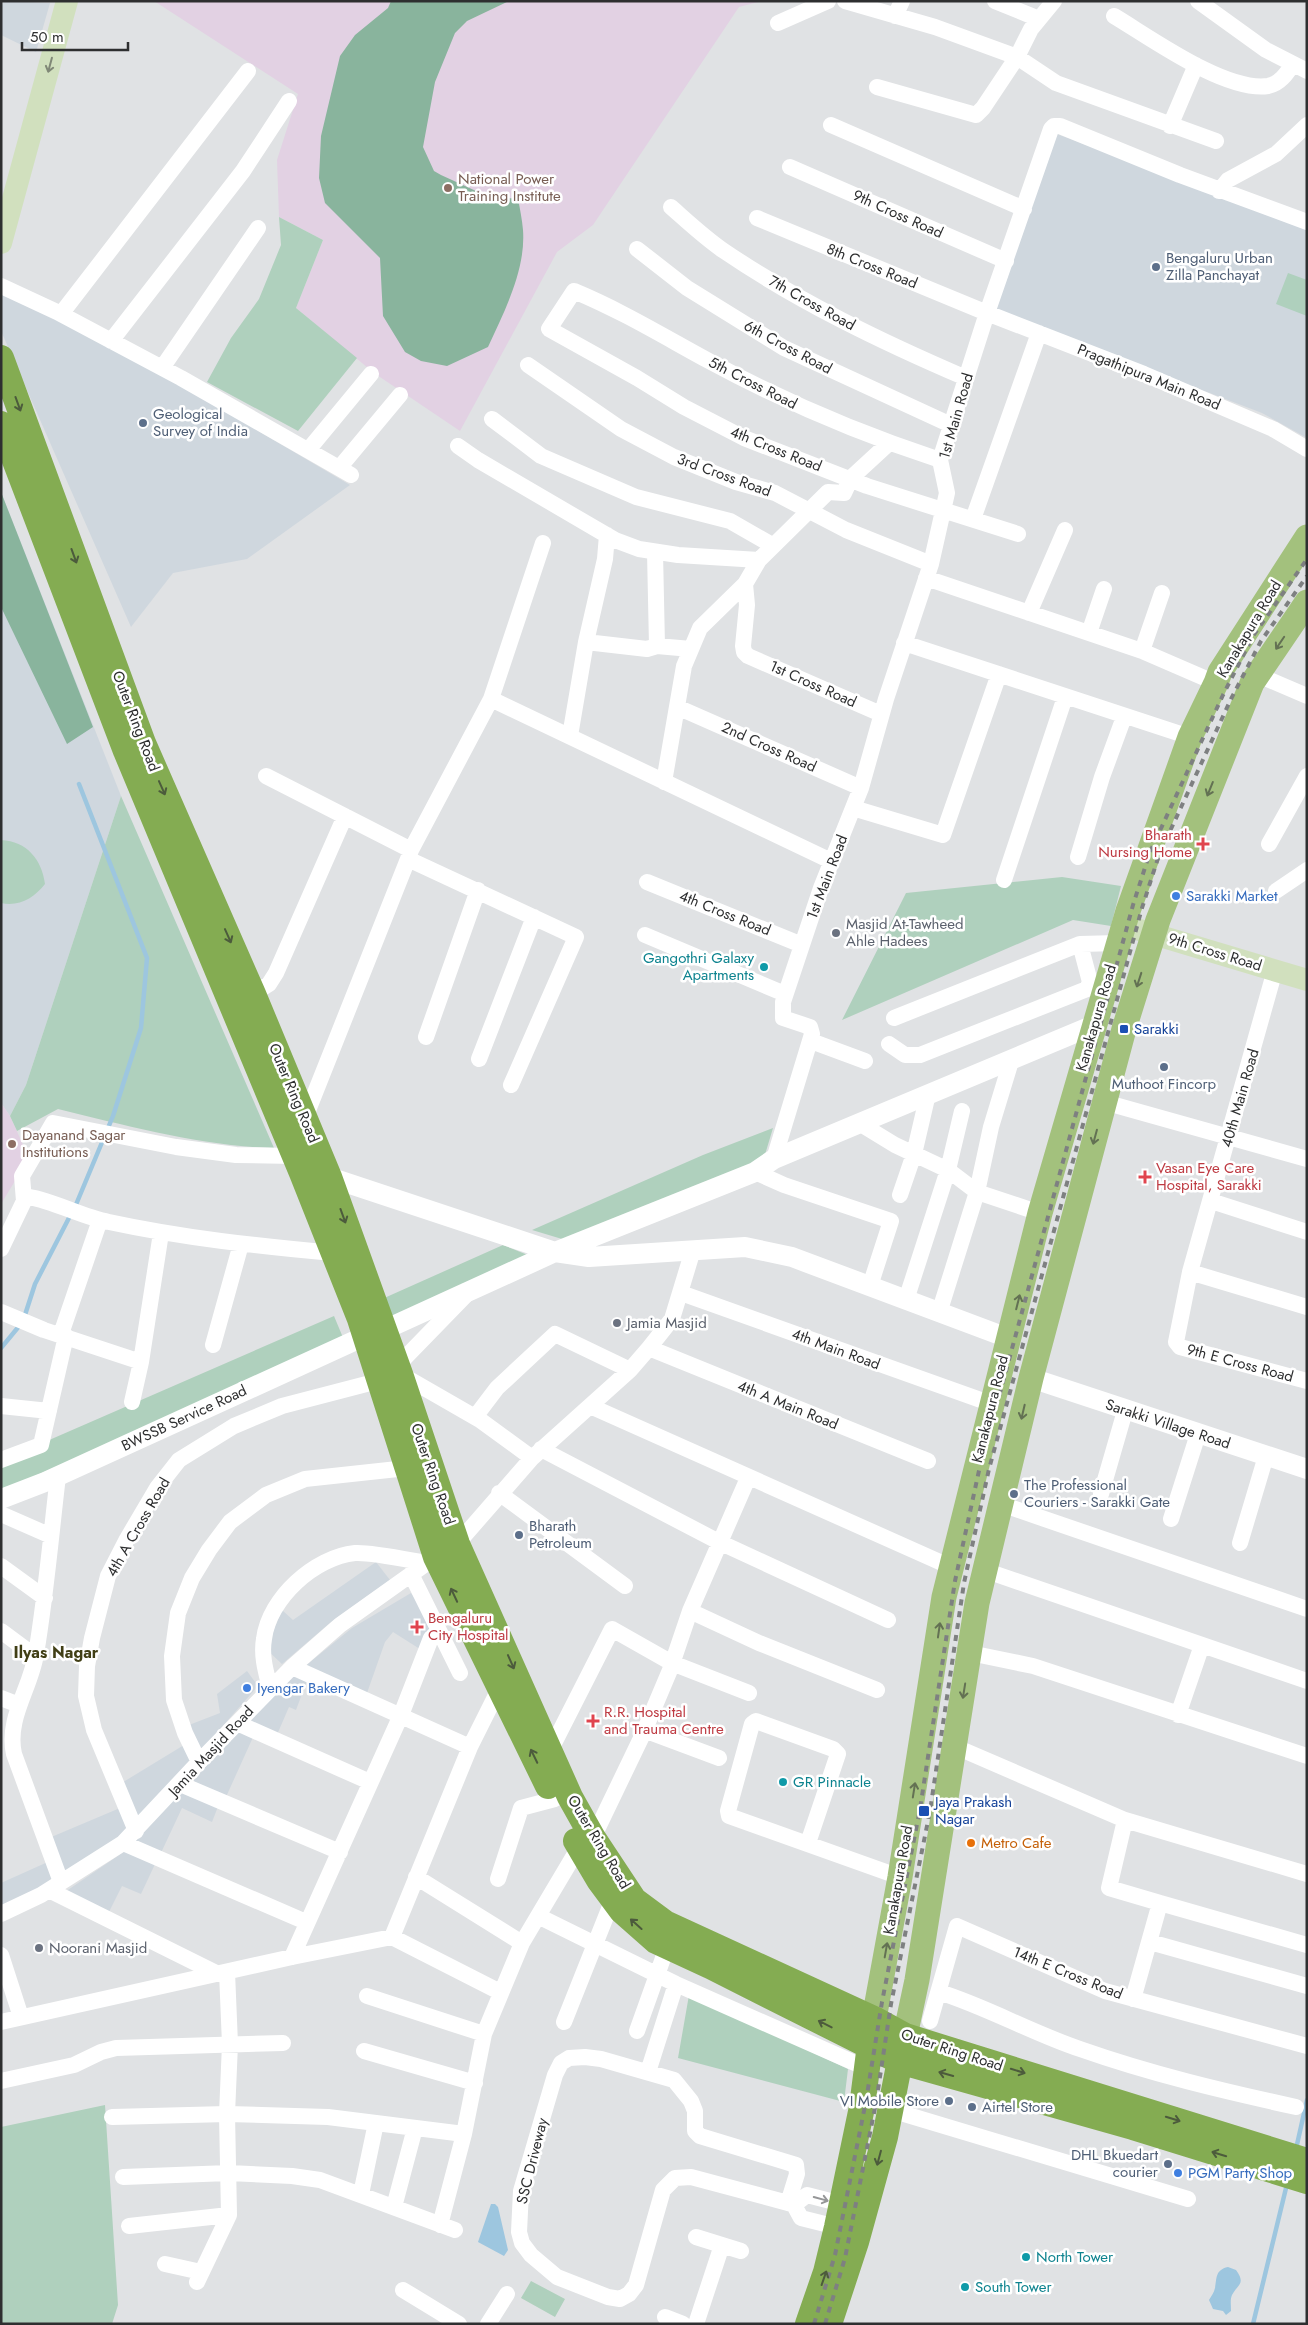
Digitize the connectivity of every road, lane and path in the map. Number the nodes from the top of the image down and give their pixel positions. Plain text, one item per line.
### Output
1 (67, 1) edge
2 (828, 1) edge
3 (845, 1) edge
4 (995, 1) edge
5 (1054, 1) edge
6 (1198, 1) edge
7 (899, 8) edge
8 (1114, 16) dead end
9 (1039, 19) junction
10 (778, 24) dead end
11 (1017, 57) junction
12 (1196, 65) junction
13 (1300, 68) edge
14 (248, 72) dead end
15 (877, 87) dead end
16 (290, 101) dead end
17 (1307, 124) edge
18 (831, 125) dead end
19 (1170, 126) junction
20 (1216, 141) dead end
21 (790, 166) dead end
22 (1220, 190) junction
23 (671, 208) dead end
24 (1024, 209) junction
25 (757, 218) dead end
26 (1307, 222) edge
27 (258, 228) dead end
28 (1, 243) edge
29 (637, 249) dead end
30 (1006, 261) junction
31 (1, 286) edge
32 (987, 313) junction
33 (61, 314) junction
34 (549, 330) joint
35 (1039, 333) junction
36 (111, 341) junction
37 (1, 358) edge
38 (528, 365) dead end
39 (162, 368) junction
40 (371, 374) dead end
41 (966, 378) junction
42 (400, 395) dead end
43 (492, 419) dead end
44 (1, 424) edge
45 (951, 425) junction
46 (889, 443) junction
47 (458, 446) dead end
48 (309, 449) junction
49 (1307, 449) edge
50 (940, 460) junction
51 (851, 478) junction
52 (944, 509) junction
53 (808, 511) junction
54 (972, 519) junction
55 (1065, 530) dead end
56 (1018, 534) dead end
57 (607, 536) junction
58 (1307, 537) edge
59 (543, 543) dead end
60 (772, 545) junction
61 (655, 552) junction
62 (759, 560) junction
63 (929, 571) junction
64 (745, 584) junction
65 (1104, 589) dead end
66 (1162, 594) dead end
67 (1307, 602) edge
68 (1029, 613) junction
69 (1089, 633) junction
70 (586, 642) junction
71 (904, 643) junction
72 (657, 646) junction
73 (691, 649) junction
74 (1142, 651) junction
75 (999, 674) junction
76 (1258, 675) junction
77 (1216, 684) junction
78 (1307, 696) edge
79 (1065, 697) junction
80 (491, 699) junction
81 (677, 707) junction
82 (882, 714) junction
83 (1124, 717) junction
84 (570, 736) junction
85 (1190, 737) junction
86 (266, 776) dead end
87 (1307, 776) edge
88 (664, 782) junction
89 (861, 788) junction
90 (854, 808) junction
91 (345, 816) junction
92 (1269, 844) dead end
93 (409, 854) junction
94 (1078, 857) dead end
95 (831, 862) junction
96 (1307, 870) edge
97 (1004, 880) dead end
98 (647, 882) dead end
99 (478, 890) junction
100 (1276, 892) dead end
101 (534, 917) junction
102 (1156, 927) junction
103 (645, 935) dead end
104 (1121, 935) junction
105 (802, 944) junction
106 (1080, 944) junction
107 (1084, 962) junction
108 (1307, 968) edge
109 (1275, 970) junction
110 (1307, 980) edge
111 (253, 994) junction
112 (785, 994) junction
113 (894, 1018) dead end
114 (1094, 1025) junction
115 (426, 1037) dead end
116 (811, 1041) junction
117 (889, 1044) dead end
118 (1012, 1058) junction
119 (479, 1059) dead end
120 (865, 1061) dead end
121 (511, 1085) dead end
122 (928, 1094) junction
123 (1104, 1102) junction
124 (962, 1111) dead end
125 (305, 1118) junction
126 (859, 1123) junction
127 (1228, 1138) junction
128 (914, 1154) junction
129 (295, 1156) junction
130 (1307, 1158) edge
131 (774, 1159) junction
132 (948, 1170) junction
133 (755, 1172) junction
134 (328, 1177) junction
135 (977, 1192) junction
136 (900, 1195) dead end
137 (24, 1201) junction
138 (1211, 1201) junction
139 (1040, 1213) junction
140 (100, 1220) junction
141 (1307, 1232) edge
142 (162, 1233) junction
143 (241, 1244) junction
144 (1, 1249) edge
145 (692, 1250) junction
146 (555, 1252) junction
147 (333, 1253) junction
148 (1190, 1272) junction
149 (870, 1286) junction
150 (470, 1291) junction
151 (681, 1293) junction
152 (906, 1300) junction
153 (1307, 1307) edge
154 (940, 1313) junction
155 (7, 1315) edge
156 (375, 1333) junction
157 (64, 1335) junction
158 (1008, 1338) junction
159 (1176, 1342) joint
160 (214, 1345) dead end
161 (649, 1348) junction
162 (141, 1362) junction
163 (630, 1370) junction
164 (392, 1374) junction
165 (1030, 1378) junction
166 (1307, 1381) edge
167 (132, 1402) dead end
168 (992, 1404) junction
169 (1, 1406) edge
170 (590, 1406) junction
171 (49, 1411) junction
172 (1125, 1411) junction
173 (475, 1418) junction
174 (1198, 1434) junction
175 (536, 1453) junction
176 (1266, 1456) junction
177 (1, 1460) edge
178 (928, 1461) dead end
179 (407, 1468) junction
180 (1307, 1469) edge
181 (58, 1476) junction
182 (748, 1478) junction
183 (500, 1493) junction
184 (1101, 1494) dead end
185 (1, 1500) edge
186 (1001, 1504) junction
187 (1, 1514) edge
188 (1171, 1519) dead end
189 (51, 1536) junction
190 (719, 1542) junction
191 (1240, 1543) dead end
192 (440, 1555) junction
193 (1, 1566) edge
194 (951, 1567) junction
195 (984, 1570) junction
196 (411, 1574) junction
197 (625, 1586) dead end
198 (45, 1598) junction
199 (1307, 1609) edge
200 (690, 1611) junction
201 (888, 1620) dead end
202 (1, 1630) edge
203 (431, 1638) dead end
204 (1202, 1645) junction
205 (970, 1653) junction
206 (36, 1657) junction
207 (672, 1662) junction
208 (292, 1667) junction
209 (460, 1673) dead end
210 (1307, 1681) edge
211 (500, 1687) junction
212 (270, 1688) junction
213 (877, 1690) dead end
214 (749, 1693) dead end
215 (1, 1698) edge
216 (19, 1705) junction
217 (1178, 1714) junction
218 (401, 1715) junction
219 (236, 1722) junction
220 (644, 1730) junction
221 (470, 1747) junction
222 (956, 1747) junction
223 (551, 1749) junction
224 (1307, 1756) edge
225 (720, 1758) dead end
226 (199, 1762) junction
227 (370, 1782) junction
228 (180, 1784) junction
229 (555, 1799) junction
230 (1125, 1820) junction
231 (136, 1831) junction
232 (586, 1842) junction
233 (124, 1843) junction
234 (808, 1844) junction
235 (340, 1852) junction
236 (1307, 1874) edge
237 (900, 1877) junction
238 (416, 1878) junction
239 (498, 1879) dead end
240 (55, 1886) junction
241 (613, 1899) junction
242 (1160, 1903) junction
243 (1, 1914) edge
244 (538, 1916) junction
245 (306, 1922) junction
246 (392, 1937) junction
247 (1150, 1942) junction
248 (522, 1943) junction
249 (595, 1943) junction
250 (1307, 1945) edge
251 (667, 1947) junction
252 (1, 1955) edge
253 (292, 1957) junction
254 (221, 1972) junction
255 (657, 1974) junction
256 (676, 1984) junction
257 (1307, 1986) edge
258 (500, 1992) junction
259 (938, 1992) junction
260 (367, 1996) dead end
261 (1133, 1999) junction
262 (21, 2018) junction
263 (874, 2019) junction
264 (930, 2021) dead end
265 (1, 2022) edge
266 (564, 2022) dead end
267 (637, 2031) dead end
268 (484, 2034) junction
269 (283, 2043) dead end
270 (230, 2044) junction
271 (1307, 2046) edge
272 (902, 2049) junction
273 (364, 2051) dead end
274 (868, 2057) junction
275 (648, 2072) junction
276 (1, 2081) edge
277 (475, 2083) junction
278 (1296, 2107) dead end
279 (890, 2110) junction
280 (227, 2114) junction
281 (112, 2117) dead end
282 (376, 2123) junction
283 (415, 2128) junction
284 (464, 2134) junction
285 (1297, 2168) edge
286 (229, 2173) junction
287 (123, 2178) dead end
288 (361, 2194) junction
289 (1188, 2199) dead end
290 (791, 2204) junction
291 (394, 2207) junction
292 (229, 2215) junction
293 (839, 2216) junction
294 (129, 2226) dead end
295 (696, 2237) dead end
296 (722, 2245) junction
297 (741, 2251) dead end
298 (165, 2264) dead end
299 (403, 2290) dead end
300 (507, 2294) dead end
301 (665, 2317) dead end
302 (439, 2319) edge
303 (459, 2324) edge
304 (488, 2324) edge
305 (683, 2324) edge
306 (696, 2324) edge
307 (808, 2324) edge
308 (829, 2324) edge

1 -> 28 main road
2 - 10 street
3 - 7 street
4 - 9 street
5 - 9 street
6 - 13 street
7 - 11 street
8 - 12 street
9 - 11 street
11 - 15 street
11 - 19 street
12 - 13 street
12 - 19 street
14 - 33 street
16 - 36 street
17 - 22 street
18 - 24 street
19 - 20 street
21 - 30 street, 9th Cross Road
22 - 24 street, 1st Main Road
22 - 26 street
23 - 41 street, 7th Cross Road
24 - 30 street, 1st Main Road
25 - 32 street, 8th Cross Road
27 - 39 street
29 - 45 street, 6th Cross Road
30 - 32 street, 1st Main Road
31 - 33 street
32 - 35 street, Pragathipura Main Road
32 - 41 street, 1st Main Road
33 - 36 street
34 - 46 street, 5th Cross Road
34 - 51 street, 4th Cross Road
35 - 49 street, Pragathipura Main Road
35 - 54 street
36 - 39 street
37 -> 111 highway, Outer Ring Road
38 - 53 street, 3rd Cross Road
39 - 48 street
40 - 48 street
41 - 45 street, 1st Main Road
42 - 48 street
43 - 60 street
44 - 129 highway, Outer Ring Road
45 - 50 street, 1st Main Road
46 - 50 street, 5th Cross Road
46 - 51 street
47 - 57 street
50 - 52 street, 1st Main Road
51 - 52 street, 4th Cross Road
51 - 53 street
52 - 54 street, 4th Cross Road
52 - 63 street, 1st Main Road
53 - 60 street
53 - 63 street, 3rd Cross Road
54 - 56 street, 4th Cross Road
55 - 68 street
57 - 61 street
57 - 70 street
58 - 77 main road, Kanakapura Road
59 - 80 street
60 - 62 street
61 - 62 street
61 - 72 street
62 - 64 street
63 - 68 street
63 - 71 street, 1st Main Road
64 - 73 street
64 - 82 street, 1st Cross Road
65 - 69 street
66 - 74 street
67 -> 76 main road, Kanakapura Road
68 - 69 street
69 - 74 street
70 - 72 street
70 - 84 street
71 - 75 street
71 - 82 street, 1st Main Road
72 - 73 street
73 - 81 street
74 - 77 street
75 - 79 street
75 - 90 street
76 - 78 street
76 -> 102 main road, Kanakapura Road
77 - 85 main road, Kanakapura Road
79 - 83 street
79 - 97 street
80 - 84 street
80 - 93 street
81 - 88 street
81 - 89 street, 2nd Cross Road
82 - 89 street, 1st Main Road
83 - 85 street
83 - 94 street
84 - 88 street
85 - 104 main road, Kanakapura Road
86 - 91 street
87 - 92 street
88 - 95 street
89 - 90 street, 1st Main Road
90 - 95 street, 1st Main Road
91 - 93 street
91 - 111 street
93 - 99 street
93 - 125 street
95 - 105 street, 1st Main Road
96 - 100 street
98 - 105 street, 4th Cross Road
99 - 101 street
99 - 115 street
101 - 119 street
101 - 121 street
102 - 104 main road, 9th Cross Road
102 - 108 main road, 9th Cross Road
102 - 109 main road, 9th Cross Road
102 -> 123 main road, Kanakapura Road
103 - 112 street
104 - 106 street
104 - 107 street
104 - 114 main road, Kanakapura Road
105 - 112 street, 1st Main Road
106 - 107 street
106 - 113 street
107 - 117 street
109 - 110 main road, 9th Cross Road
109 - 127 street, 40th Main Road
111 - 125 highway, Outer Ring Road
112 - 116 street, 1st Main Road
114 - 118 street, BWSSB Service Road
114 - 139 main road, Kanakapura Road
116 - 120 street
116 - 131 street
118 - 122 street, BWSSB Service Road
118 - 135 street
122 - 126 street, BWSSB Service Road
122 - 128 street
123 - 127 street
123 -> 165 main road, Kanakapura Road
124 - 132 street
125 - 134 highway, Outer Ring Road
126 - 128 street
126 - 131 street, BWSSB Service Road
127 - 130 street
127 - 138 street, 40th Main Road
128 - 132 street
128 - 136 street
129 - 137 street
129 - 147 highway, Outer Ring Road
131 - 133 street, BWSSB Service Road
132 - 135 street
132 - 152 street
133 - 146 street, BWSSB Service Road
133 - 149 street
134 - 146 street
134 -> 156 highway, Outer Ring Road
135 - 139 street
135 - 154 street
137 - 140 street
137 - 144 street
138 - 141 street
138 - 148 street, 40th Main Road
158 -> 139 main road, Kanakapura Road
140 - 142 street
140 - 157 street
142 - 143 street
142 - 162 street
143 - 147 street
143 - 160 street
145 - 146 street
145 - 149 street
145 - 151 street, Jamia Masjid Road
146 - 150 street, BWSSB Service Road
147 - 156 highway, Outer Ring Road
148 - 153 street
148 - 159 street, 40th Main Road
149 - 152 street
150 - 156 street, BWSSB Service Road
150 - 164 street
151 - 161 street, Jamia Masjid Road
151 - 168 street, 4th Main Road
152 - 154 street
154 - 158 street
155 - 157 street
156 - 164 highway, Outer Ring Road
156 - 181 street, BWSSB Service Road
157 - 162 street
157 - 171 street
158 - 168 main road, Kanakapura Road
159 - 166 street, 9th E Cross Road
161 - 163 street, Jamia Masjid Road
161 - 178 street, 4th A Main Road
162 - 167 street
163 - 170 street, Jamia Masjid Road
163 - 173 street
164 - 173 street
164 - 179 highway, Outer Ring Road
164 - 192 highway, Outer Ring Road
164 - 231 street, 4th A Cross Road
165 - 172 street, Sarakki Village Road
165 -> 186 main road, Kanakapura Road
168 - 194 main road, Kanakapura Road
169 - 171 street
170 - 175 street, Jamia Masjid Road
170 - 182 street
171 - 177 street
172 - 174 street, Sarakki Village Road
172 - 184 street
173 - 175 street
174 - 176 street, Sarakki Village Road
174 - 188 street
175 - 183 street, Jamia Masjid Road
175 - 190 street
176 - 180 street, Sarakki Village Road
176 - 191 street
179 - 192 highway, Outer Ring Road
179 - 226 street
181 - 185 street, BWSSB Service Road
181 - 189 street
182 - 190 street
182 - 194 street
183 - 192 street, Jamia Masjid Road
183 - 197 street
186 - 195 main road, Kanakapura Road
186 - 199 street
187 - 189 street
189 - 198 street
190 - 200 street
190 - 201 street
192 - 196 street, Jamia Masjid Road
211 -> 192 highway, Outer Ring Road
192 - 212 street
192 -> 223 highway, Outer Ring Road
193 - 198 street
237 -> 194 main road, Kanakapura Road
195 - 204 street
195 - 205 main road, Kanakapura Road
196 - 208 street, Jamia Masjid Road
196 - 209 street
198 - 206 street
200 - 207 street
200 - 213 street
202 - 206 street
203 - 218 street
204 - 210 street
204 - 217 street
205 - 217 street
205 -> 222 main road, Kanakapura Road
206 - 216 street
207 - 214 street
207 - 220 street
207 - 223 street
208 - 212 street, Jamia Masjid Road
208 - 218 street
211 - 221 street
229 -> 211 highway, Outer Ring Road
212 - 219 street, Jamia Masjid Road
215 - 216 street
216 - 240 street
217 - 224 street
218 - 221 street
218 - 227 street
219 - 226 street, Jamia Masjid Road
219 - 227 street
220 - 225 street
220 - 232 street
221 - 238 street
222 - 230 street
222 - 272 main road, Kanakapura Road
223 - 232 highway, Outer Ring Road
226 - 228 street, Jamia Masjid Road
227 - 235 street
228 - 231 street, Jamia Masjid Road
228 - 235 street
229 - 232 highway, Outer Ring Road
229 - 239 street
230 - 236 street
230 - 242 street
231 - 233 street, Jamia Masjid Road
232 - 241 highway, Outer Ring Road
232 - 244 street
232 - 263 highway, Outer Ring Road
233 - 240 street, Jamia Masjid Road
233 - 245 street
234 - 234 street
234 - 237 street
235 - 245 street
263 -> 237 main road, Kanakapura Road
238 - 246 street
238 - 248 street
240 - 243 street, Jamia Masjid Road
240 - 254 street
241 - 249 street
251 -> 241 highway, Outer Ring Road
242 - 247 street
242 - 250 street
244 - 248 street
244 - 249 street
245 - 253 street
246 - 253 street
246 - 258 street
247 - 257 street
247 - 261 street
248 - 258 street
249 - 255 street
249 - 266 street
251 - 255 street
274 -> 251 highway, Outer Ring Road
252 - 262 street
253 - 254 street
254 - 262 street
254 - 270 street
255 - 256 street
255 - 267 street
256 - 274 street
256 - 275 street
258 - 268 street
259 - 261 street, 14th E Cross Road
259 - 264 street, 14th E Cross Road
259 - 278 street
260 - 268 street
261 - 271 street, 14th E Cross Road
262 - 265 street
263 - 272 highway, Outer Ring Road
263 - 274 highway, Kanakapura Road
268 - 277 street
269 - 270 street
270 - 276 street
270 - 280 street
272 - 274 highway, Outer Ring Road
272 - 279 highway, Kanakapura Road
272 - 285 highway, Outer Ring Road
273 - 277 street
274 - 293 highway, Kanakapura Road
275 - 290 street, SSC Driveway
275 - 290 street, SSC Driveway
277 - 284 street
279 - 289 street
279 -> 308 highway, Kanakapura Road
280 - 281 street
280 - 282 street
280 - 286 street
282 - 283 street
282 - 288 street
283 - 284 street
283 - 291 street
284 - 291 street
286 - 287 street
286 - 288 street
286 - 292 street
288 - 291 street
290 - 293 street
290 -> 293 street
292 - 294 street
292 - 298 street
307 -> 293 highway, Kanakapura Road
295 - 296 street
296 - 297 street
296 - 306 street
299 - 302 street
300 - 304 street
301 - 305 street
302 - 303 street

